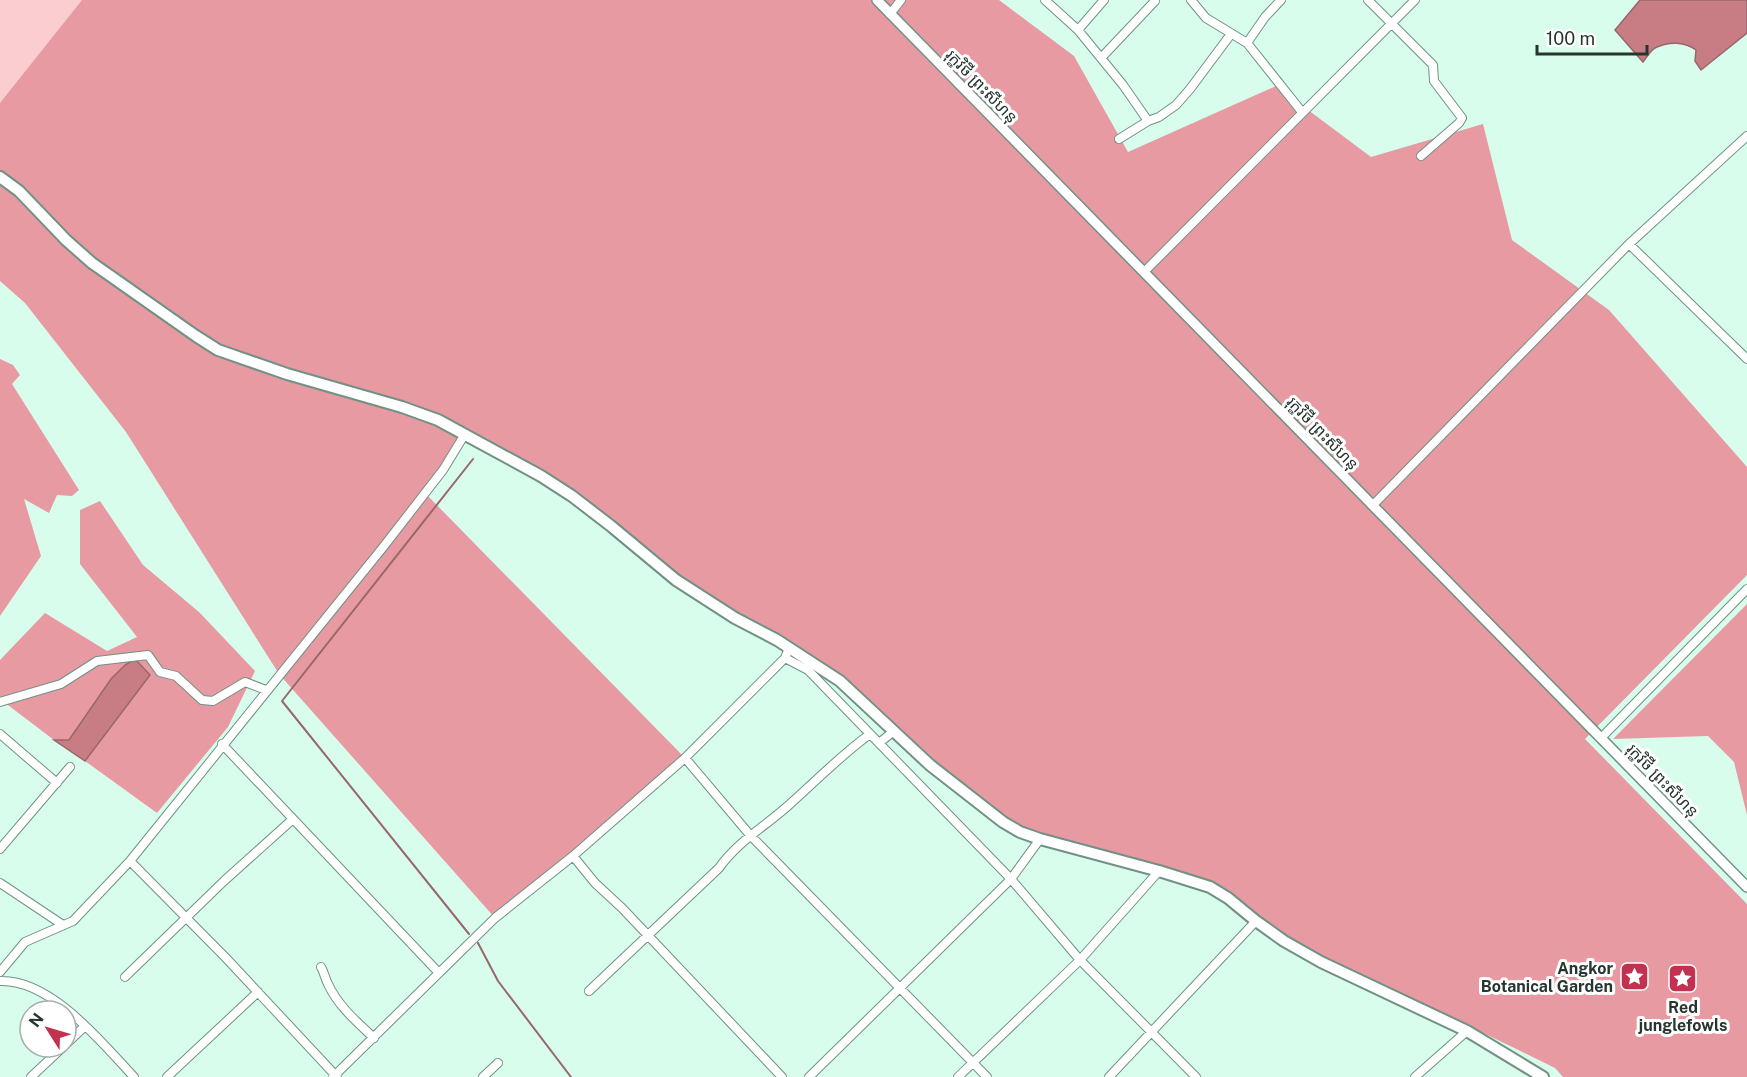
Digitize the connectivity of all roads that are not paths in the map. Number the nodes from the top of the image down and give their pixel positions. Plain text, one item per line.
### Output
1 (877, 0) edge
2 (901, 0) edge
3 (1045, 0) edge
4 (1104, 0) edge
5 (1191, 0) edge
6 (1281, 0) edge
7 (1368, 0) edge
8 (1415, 0) edge
9 (1155, 1) edge
10 (890, 14) junction
11 (1391, 24) junction
12 (1078, 30) junction
13 (1230, 34) junction
14 (1247, 43) junction
15 (1101, 58) junction
16 (1302, 112) junction
17 (1148, 121) junction
18 (1747, 136) edge
19 (1119, 139) dead end
20 (1421, 156) dead end
21 (0, 177) edge
22 (1629, 244) junction
23 (1143, 272) junction
24 (1747, 359) edge
25 (465, 434) junction
26 (1372, 505) junction
27 (1747, 589) edge
28 (787, 653) junction
29 (266, 690) junction
30 (0, 702) edge
31 (894, 731) junction
32 (0, 734) edge
33 (870, 734) junction
34 (1601, 738) junction
35 (879, 743) junction
36 (222, 744) junction
37 (685, 758) junction
38 (70, 767) dead end
39 (57, 783) junction
40 (293, 819) junction
41 (750, 835) junction
42 (1040, 839) junction
43 (0, 849) edge
44 (573, 856) junction
45 (129, 861) junction
46 (1160, 871) junction
47 (1011, 879) junction
48 (0, 883) edge
49 (1747, 887) edge
50 (186, 918) junction
51 (1256, 921) junction
52 (63, 925) junction
53 (647, 936) junction
54 (1080, 960) junction
55 (321, 967) dead end
56 (439, 973) junction
57 (125, 977) dead end
58 (1, 979) edge
59 (899, 989) junction
60 (589, 991) dead end
61 (258, 992) junction
62 (84, 1026) junction
63 (1467, 1031) junction
64 (78, 1032) edge
65 (1152, 1032) junction
66 (374, 1038) junction
67 (50, 1059) edge
68 (972, 1062) junction
69 (498, 1063) dead end
70 (335, 1076) edge
71 (31, 1077) edge
72 (134, 1077) edge
73 (167, 1077) edge
74 (483, 1077) edge
75 (782, 1077) edge
76 (808, 1077) edge
77 (958, 1077) edge
78 (987, 1077) edge
79 (1108, 1077) edge
80 (1196, 1077) edge
81 (1415, 1077) edge
82 (1543, 1077) edge

1 - 10 street, រុក្ខវិថី ព្រះសីហនុ
2 - 10 street
3 - 12 street
4 - 12 street
5 - 13 street
6 - 14 street
7 - 11 street
8 - 11 street
9 - 15 street
10 - 23 street, រុក្ខវិថី ព្រះសីហនុ
11 - 16 street
11 - 20 street
12 - 15 street
13 - 14 street
13 - 17 street
14 - 16 street
15 - 17 street
16 - 23 street
17 - 19 street
18 - 22 street
21 - 25 main road
22 - 24 street
22 - 26 street
23 - 26 street, រុក្ខវិថី ព្រះសីហនុ
25 - 28 main road
25 - 29 street
26 - 34 street, រុក្ខវិថី ព្រះសីហនុ
27 - 34 street
28 - 31 main road
28 - 33 street
28 - 37 street
29 - 30 street
29 - 36 street
31 - 35 street
31 - 42 main road
32 - 39 street
33 - 35 street
33 - 41 street
34 - 49 street, រុក្ខវិថី ព្រះសីហនុ
35 - 47 street
36 - 40 street
36 - 45 street
37 - 41 street
37 - 44 street
38 - 39 street
39 - 43 street
40 - 50 street
40 - 56 street
41 - 53 street
41 - 59 street
42 - 46 main road
42 - 47 street
44 - 53 street
44 - 56 street
45 - 50 street
45 - 52 street
46 - 51 main road
46 - 54 street
47 - 54 street
47 - 59 street
48 - 52 street
50 - 57 street
50 - 61 street
51 - 63 main road
51 - 65 street
52 - 58 street
53 - 60 street
53 - 75 street
54 - 65 street
54 - 68 street
55 - 66 street
56 - 66 street
58 - 62 street
59 - 68 street
59 - 76 street
61 - 70 street
61 - 73 street
62 - 64 street
62 - 72 street
63 - 81 street
63 - 82 main road
65 - 79 street
65 - 80 street
66 - 70 street
67 - 71 street
68 - 77 street
68 - 78 street
69 - 74 street

